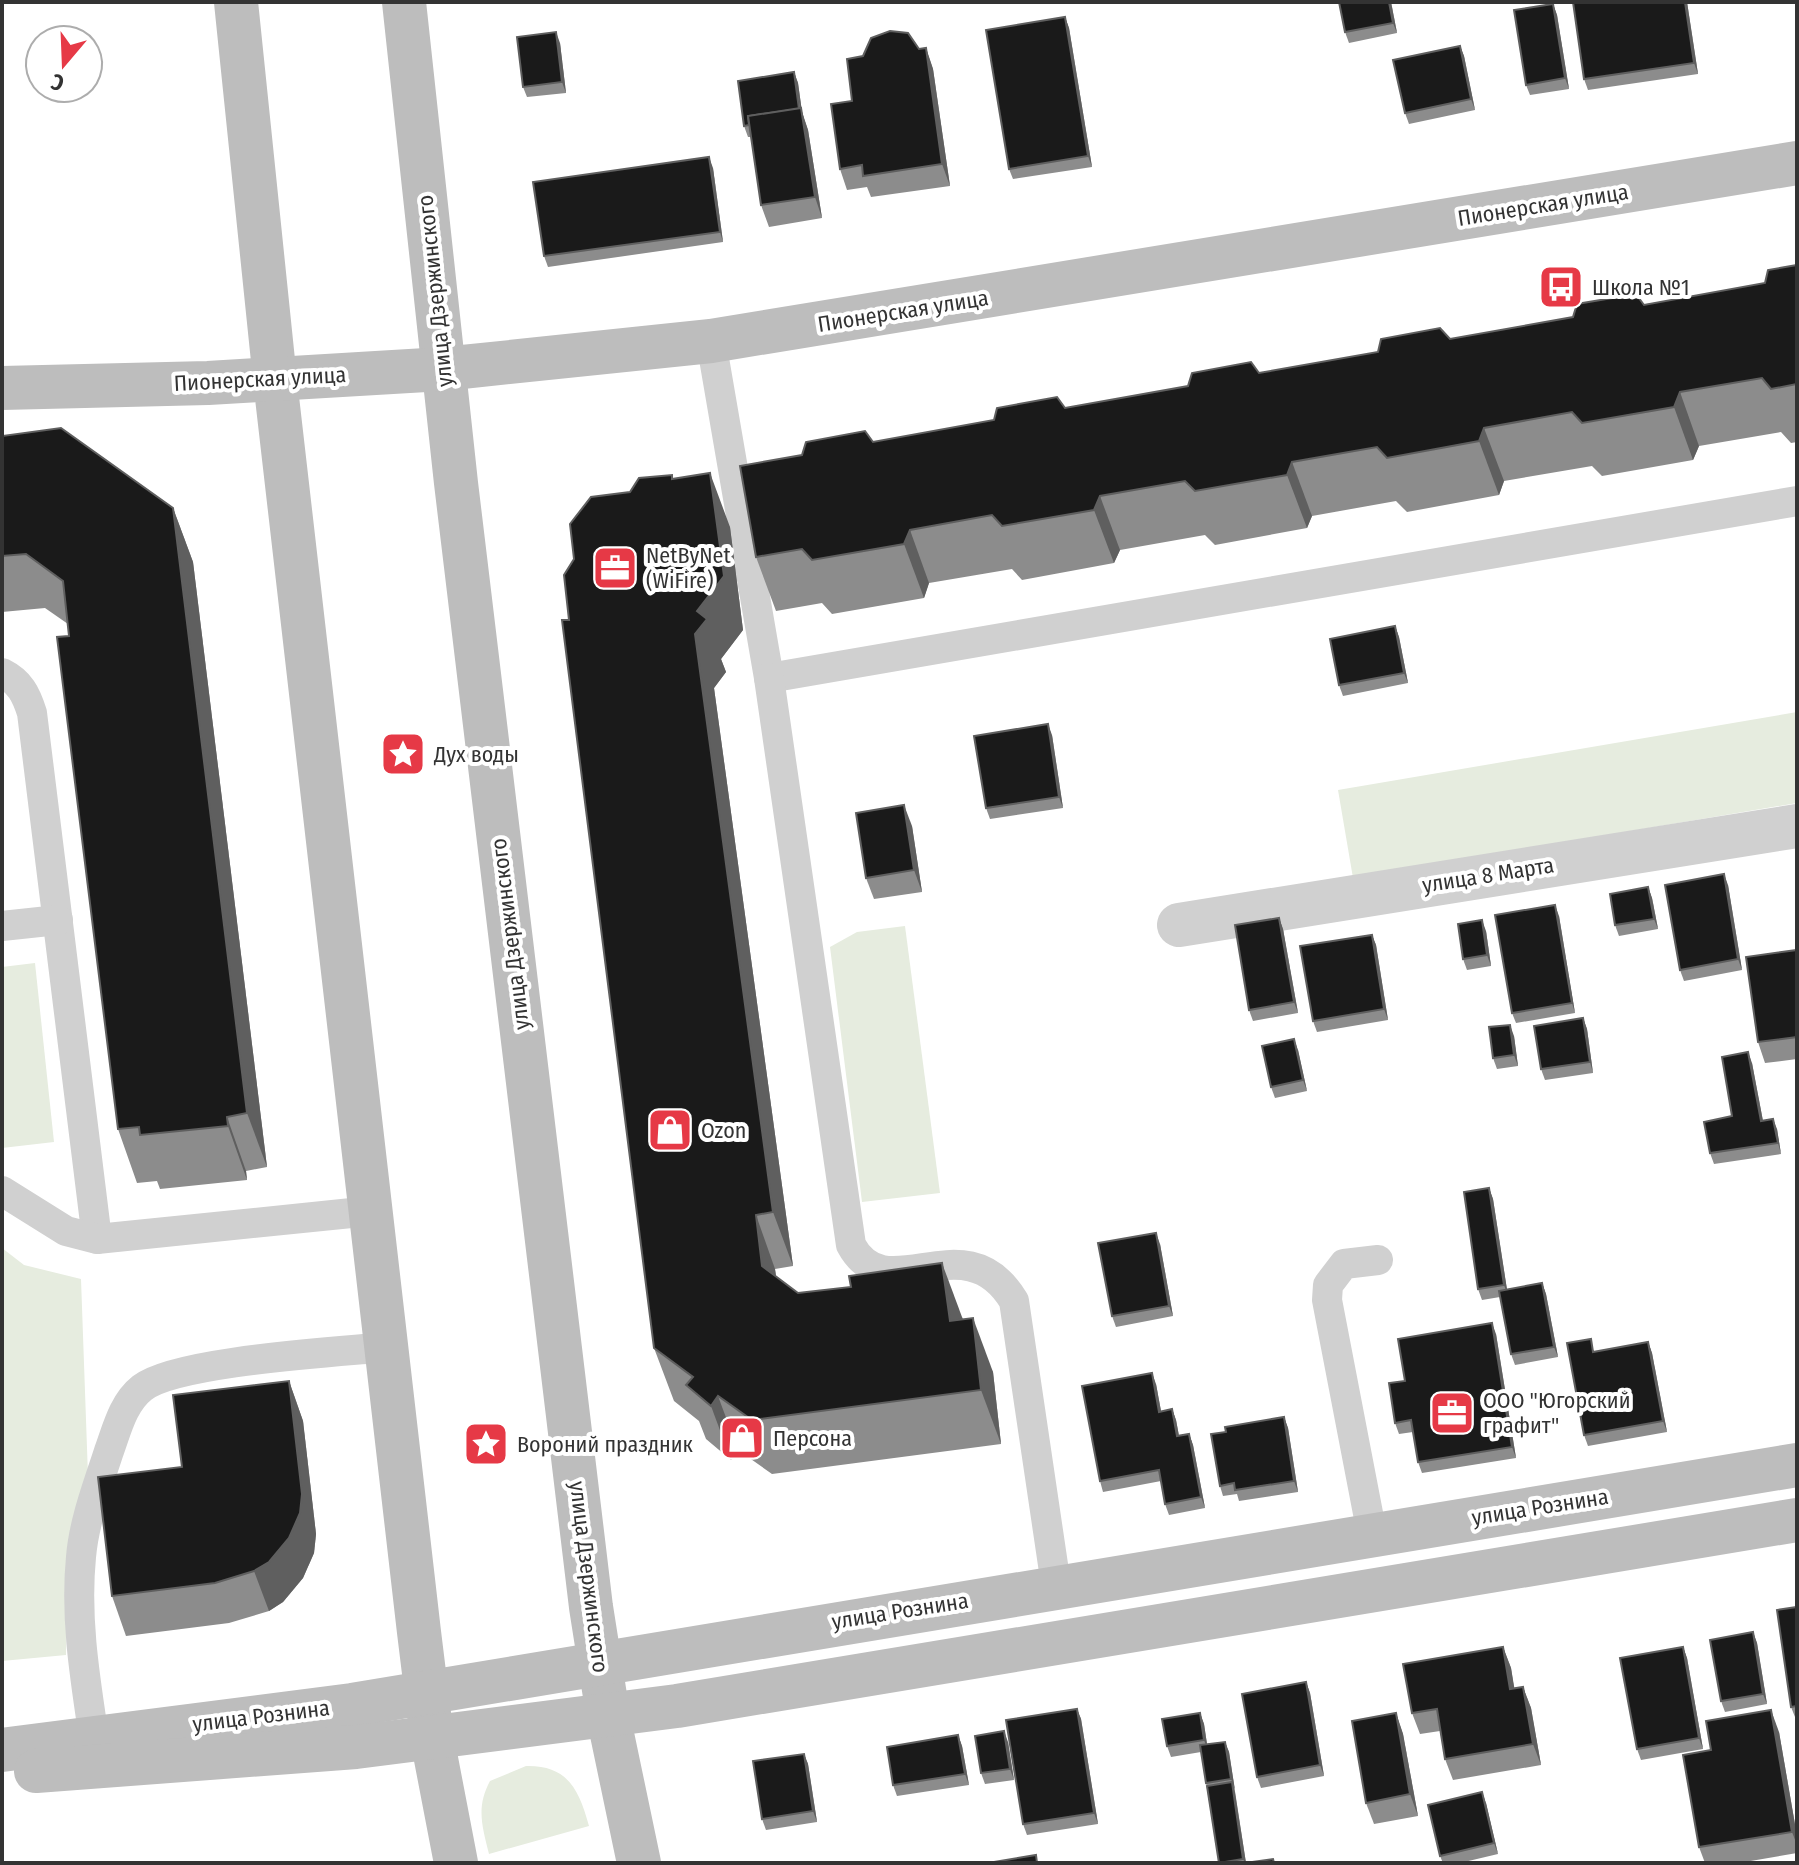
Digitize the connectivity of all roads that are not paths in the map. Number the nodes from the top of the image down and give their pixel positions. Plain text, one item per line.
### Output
1 (236, 2) edge
2 (408, 4) edge
3 (1797, 163) edge
4 (711, 341) junction
5 (443, 369) junction
6 (275, 380) junction
7 (2, 388) edge
8 (1797, 501) edge
9 (2, 673) edge
10 (769, 678) junction
11 (1797, 826) edge
12 (58, 920) junction
13 (1179, 925) dead end
14 (2, 926) edge
15 (2, 1191) edge
16 (371, 1211) junction
17 (97, 1239) junction
18 (1378, 1260) dead end
19 (387, 1347) junction
20 (1797, 1465) edge
21 (1797, 1520) edge
22 (1372, 1534) junction
23 (1056, 1585) junction
24 (599, 1662) junction
25 (426, 1692) junction
26 (608, 1715) junction
27 (94, 1738) junction
28 (432, 1738) junction
29 (2, 1750) edge
30 (2, 1773) edge
31 (456, 1863) edge
32 (639, 1863) edge

1 - 6 main road
2 - 5 main road, улица Дзержинского
3 - 4 main road, Пионерская улица
4 - 5 main road, Пионерская улица
4 - 10 lane
5 - 6 main road, Пионерская улица
5 - 24 main road, улица Дзержинского
6 - 7 main road, Пионерская улица
6 - 16 main road
8 - 10 lane
9 - 12 lane
10 - 23 lane
11 - 13 street, улица 8 Марта
12 - 14 lane
12 - 17 lane
15 - 17 lane
16 - 17 lane
16 - 19 main road
18 - 22 lane
19 - 25 main road
19 - 27 lane
20 - 22 main road, улица Рознина
21 - 26 main road, улица Рознина
22 - 23 main road, улица Рознина
23 - 24 main road, улица Рознина
24 - 25 main road, улица Рознина
24 - 26 main road, улица Дзержинского
25 - 27 main road, улица Рознина
25 - 28 main road
26 - 28 main road, улица Рознина
26 - 32 main road, улица Дзержинского
27 - 29 main road, улица Рознина
28 - 30 main road, улица Рознина
28 - 31 main road

